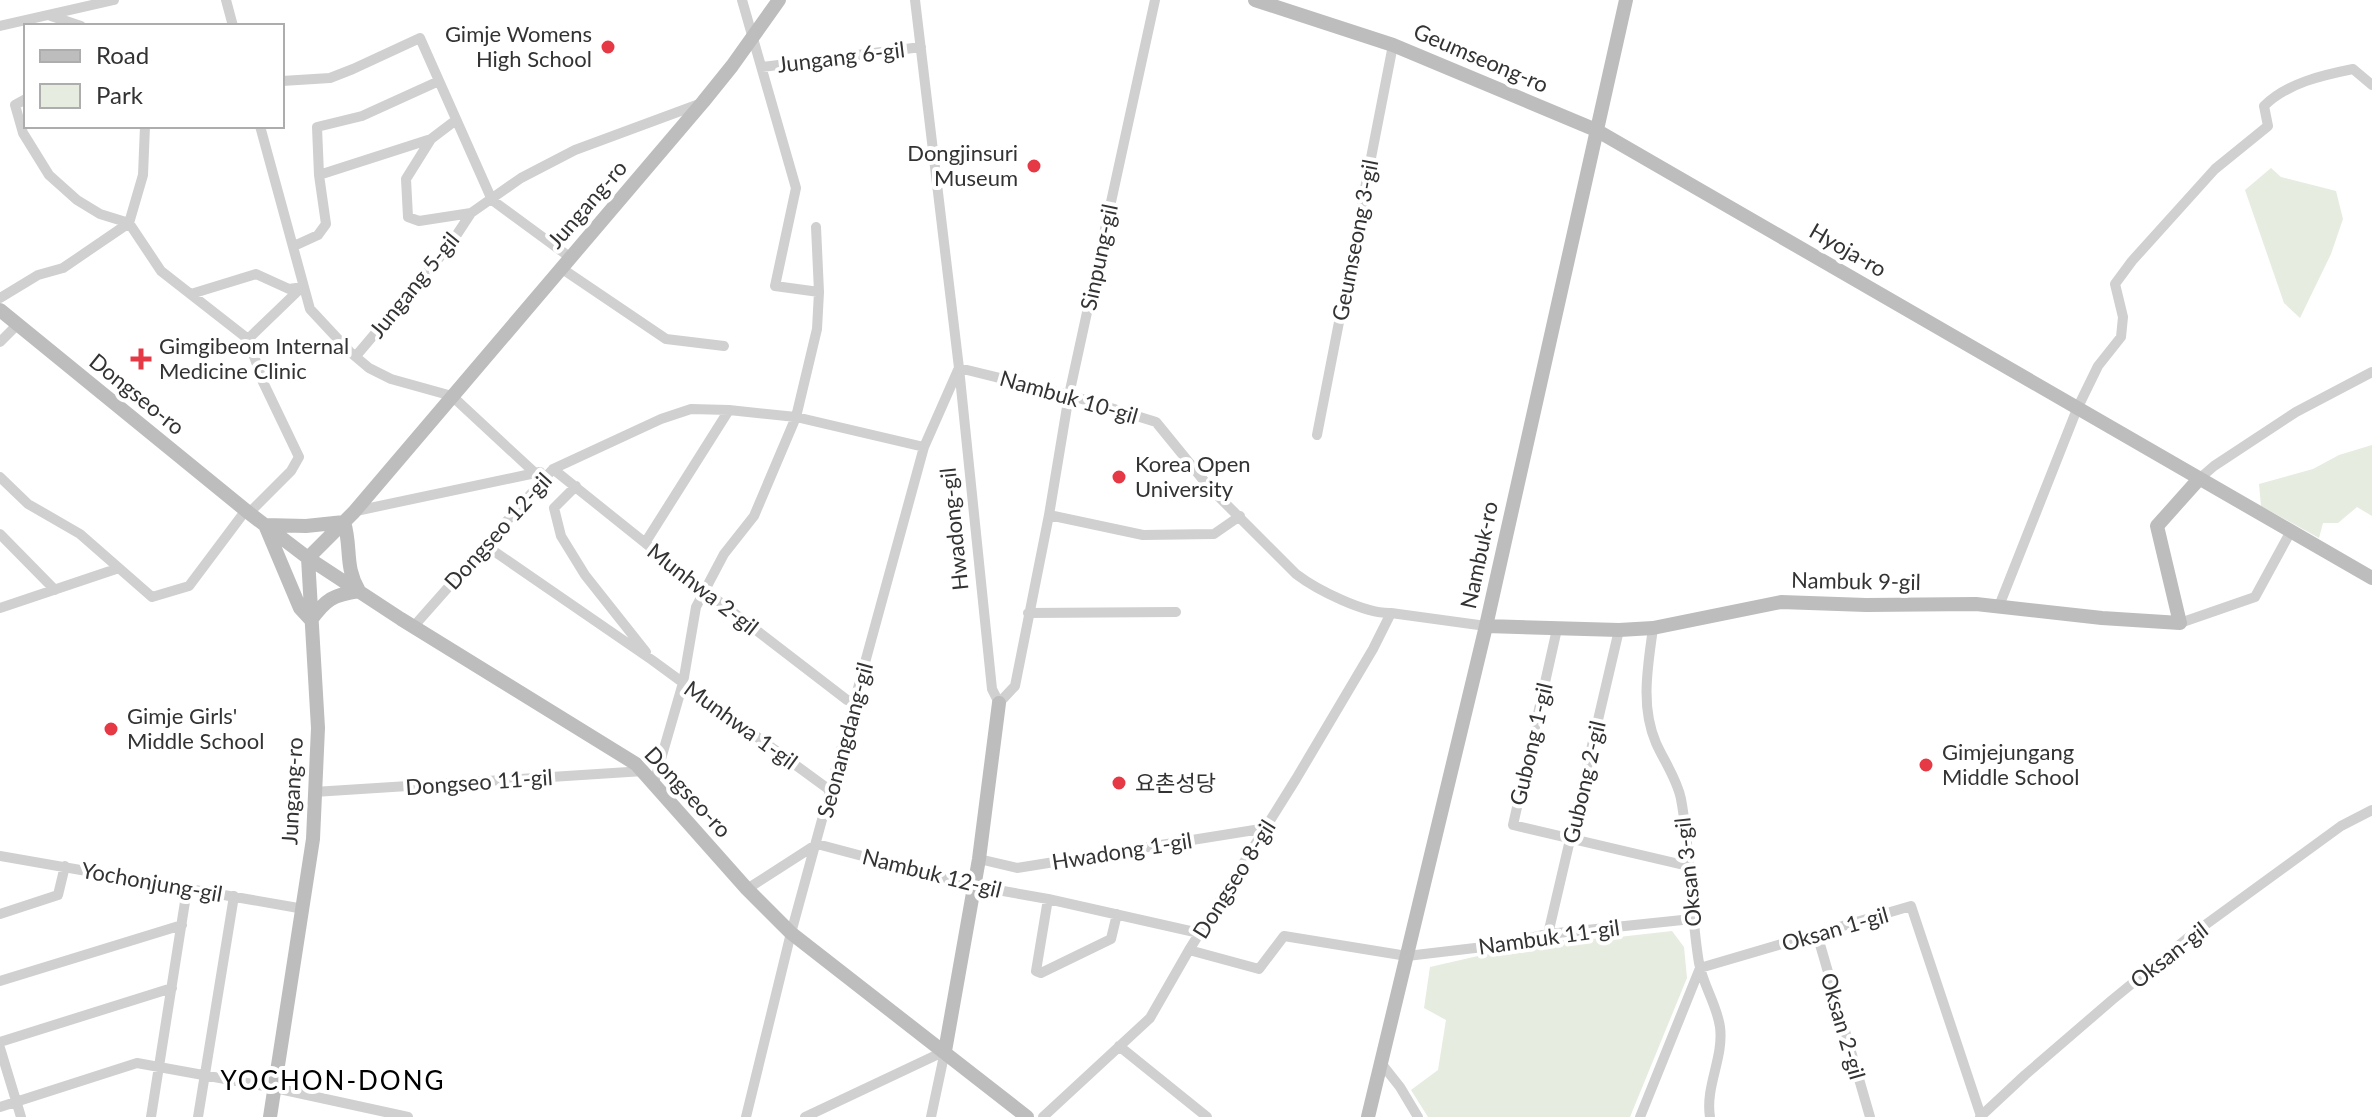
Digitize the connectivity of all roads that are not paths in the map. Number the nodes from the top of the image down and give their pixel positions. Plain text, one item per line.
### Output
1 (114, 0) edge
2 (226, 0) edge
3 (742, 0) edge
4 (779, 0) edge
5 (915, 0) edge
6 (1155, 0) edge
7 (1255, 0) edge
8 (1626, 0) edge
9 (49, 16) junction
10 (75, 24) edge
11 (232, 24) edge
12 (0, 26) edge
13 (752, 38) junction
14 (1393, 45) junction
15 (921, 47) junction
16 (762, 67) junction
17 (284, 81) edge
18 (439, 81) junction
19 (2372, 85) edge
20 (24, 100) edge
21 (703, 102) junction
22 (456, 120) junction
23 (145, 128) edge
24 (261, 128) edge
25 (1596, 130) junction
26 (431, 139) junction
27 (319, 175) junction
28 (492, 200) junction
29 (471, 213) junction
30 (129, 223) junction
31 (816, 227) dead end
32 (294, 246) junction
33 (566, 263) junction
34 (303, 287) junction
35 (819, 292) junction
36 (191, 294) junction
37 (0, 298) edge
38 (0, 310) edge
39 (17, 325) junction
40 (248, 339) junction
41 (0, 342) edge
42 (724, 346) dead end
43 (356, 356) junction
44 (959, 368) junction
45 (2372, 372) edge
46 (1069, 395) junction
47 (452, 396) junction
48 (2077, 409) junction
49 (729, 410) junction
50 (796, 417) junction
51 (1317, 435) dead end
52 (924, 447) junction
53 (553, 469) junction
54 (535, 473) junction
55 (0, 477) edge
56 (2199, 479) junction
57 (576, 486) junction
58 (248, 512) junction
59 (1049, 515) junction
60 (1240, 516) junction
61 (349, 517) junction
62 (265, 525) junction
63 (2291, 531) junction
64 (0, 535) edge
65 (645, 543) junction
66 (485, 545) junction
67 (308, 558) junction
68 (119, 568) junction
69 (2372, 578) edge
70 (55, 590) junction
71 (704, 590) junction
72 (359, 591) junction
73 (1999, 606) junction
74 (0, 608) edge
75 (1176, 612) dead end
76 (1028, 613) junction
77 (1391, 613) junction
78 (311, 620) junction
79 (2180, 623) junction
80 (414, 626) junction
81 (1486, 626) junction
82 (1653, 628) junction
83 (1557, 629) junction
84 (1619, 630) junction
85 (652, 660) junction
86 (683, 683) junction
87 (857, 699) junction
88 (999, 703) junction
89 (649, 777) junction
90 (831, 791) junction
91 (314, 792) junction
92 (2372, 810) edge
93 (1267, 828) junction
94 (1571, 838) junction
95 (817, 844) junction
96 (0, 856) edge
97 (979, 859) junction
98 (65, 866) junction
99 (1688, 866) junction
100 (975, 886) junction
101 (187, 889) junction
102 (747, 889) junction
103 (234, 896) junction
104 (1048, 899) junction
105 (304, 909) junction
106 (0, 914) edge
107 (1117, 914) junction
108 (1692, 919) junction
109 (182, 925) junction
110 (791, 933) junction
111 (1199, 933) junction
112 (1548, 934) junction
113 (1817, 934) junction
114 (1189, 950) junction
115 (1407, 956) junction
116 (1700, 968) junction
117 (0, 981) edge
118 (172, 988) junction
119 (0, 1045) edge
120 (1119, 1046) junction
121 (945, 1051) junction
122 (1381, 1063) junction
123 (160, 1067) junction
124 (206, 1075) junction
125 (275, 1088) junction
126 (17, 1102) junction
127 (0, 1107) edge
128 (1981, 1116) edge
129 (21, 1117) edge
130 (151, 1117) edge
131 (198, 1117) edge
132 (270, 1117) edge
133 (408, 1117) edge
134 (746, 1117) edge
135 (805, 1117) edge
136 (931, 1117) edge
137 (1027, 1117) edge
138 (1043, 1117) edge
139 (1207, 1117) edge
140 (1368, 1117) edge
141 (1418, 1117) edge
142 (1640, 1117) edge
143 (1710, 1117) edge
144 (1870, 1117) edge

1 - 9 street
2 - 11 street
3 - 13 street
4 - 13 street, Jungang-ro
5 - 15 street, Hwadong-gil
6 - 46 street, Sinpung-gil
7 - 14 street, Geumseong-ro
8 - 25 street, Nambuk-ro
9 - 10 street
9 - 12 street
13 - 16 street
13 - 21 street, Jungang-ro
14 - 25 street, Geumseong-ro
14 - 51 street, Geumseong 3-gil
15 - 16 street, Jungang 6-gil
15 - 44 street, Hwadong-gil
16 - 35 street
17 - 18 street
18 - 22 street
18 - 27 street
19 - 48 street
20 - 30 street
21 - 28 street, Jungang 5-gil
21 - 33 street, Jungang-ro
22 - 26 street
22 - 28 street
23 - 30 street
24 - 32 street
25 - 48 street, Hyoja-ro
25 - 81 street, Nambuk-ro
26 - 27 street
26 - 29 street, Jungang 5-gil
27 - 32 street
28 - 29 street, Jungang 5-gil
28 - 33 street
29 - 43 street, Jungang 5-gil
30 - 36 street
30 - 37 street
31 - 35 street
32 - 34 street
33 - 42 street
33 - 47 street, Jungang-ro
34 - 36 street
34 - 40 street
34 - 43 street
35 - 50 street
36 - 40 street
38 - 39 street, Dongseo-ro
39 - 41 street
39 - 58 street, Dongseo-ro
40 - 58 street
43 - 47 street
44 - 46 street, Nambuk 10-gil
44 - 52 street, Seonangdang-gil
44 - 88 street, Hwadong-gil
45 - 56 street
46 - 59 street, Sinpung-gil
46 - 60 street, Nambuk 10-gil
47 - 54 street
47 - 61 street, Jungang-ro
48 - 56 street, Hyoja-ro
48 - 73 street
49 - 50 street, Dongseo 12-gil
49 - 53 street, Dongseo 12-gil
49 - 65 street
50 - 52 street, Dongseo 12-gil
50 - 71 street
52 - 87 street, Seonangdang-gil
53 - 54 street
53 - 57 street, Munhwa 2-gil
53 - 66 street, Dongseo 12-gil
54 - 61 street
55 - 68 street
56 - 63 street, Hyoja-ro
56 - 79 street
57 - 65 street, Munhwa 2-gil
57 - 85 street, Munhwa 1-gil
58 - 62 street, Dongseo-ro
58 - 68 street
59 - 60 street
59 - 76 street, Sinpung-gil
60 - 77 street, Nambuk 10-gil
61 - 62 street
61 - 67 street, Jungang-ro
61 - 72 street
62 - 67 street, Dongseo-ro
62 - 78 street
63 - 69 street, Hyoja-ro
63 - 79 street
64 - 70 street
65 - 71 street, Munhwa 2-gil
66 - 80 street, Dongseo 12-gil
66 - 85 street, Munhwa 1-gil
67 - 72 street, Dongseo-ro
67 - 78 street, Jungang-ro
68 - 70 street
70 - 74 street
71 - 86 street
71 - 87 street, Munhwa 2-gil
72 - 78 street
72 - 80 street, Dongseo-ro
73 - 79 street, Nambuk 9-gil
73 - 82 street, Nambuk 9-gil
75 - 76 street
76 - 88 street, Sinpung-gil
77 - 81 street, Nambuk 10-gil
77 - 93 street, Dongseo 8-gil
78 - 91 street, Jungang-ro
80 - 89 street, Dongseo-ro
81 - 83 street, Nambuk 9-gil
81 - 115 street, Nambuk-ro
82 - 84 street, Nambuk 9-gil
82 - 99 street, Oksan 3-gil
83 - 84 street, Nambuk 9-gil
83 - 94 street, Gubong 1-gil
84 - 94 street, Gubong 2-gil
85 - 86 street, Munhwa 1-gil
86 - 89 street
86 - 90 street, Munhwa 1-gil
87 - 90 street, Seonangdang-gil
88 - 97 street, Hwadong-gil
89 - 91 street, Dongseo 11-gil
89 - 102 street, Dongseo-ro
90 - 95 street, Seonangdang-gil
91 - 105 street, Jungang-ro
92 - 128 street, Oksan-gil
93 - 97 street, Hwadong 1-gil
93 - 111 street, Dongseo 8-gil
94 - 99 street, Gubong 1-gil
94 - 112 street, Gubong 2-gil
95 - 100 street, Nambuk 12-gil
95 - 102 street
95 - 110 street, Seonangdang-gil
96 - 98 street, Yochonjung-gil
97 - 100 street, Hwadong-gil
98 - 101 street, Yochonjung-gil
98 - 106 street
99 - 108 street, Oksan 3-gil
100 - 104 street, Nambuk 12-gil
100 - 121 street, Hwadong-gil
101 - 103 street, Yochonjung-gil
101 - 109 street
102 - 110 street, Dongseo-ro
103 - 105 street, Yochonjung-gil
103 - 124 street
104 - 107 street, Nambuk 12-gil
104 - 107 street
105 - 125 street, Jungang-ro
107 - 111 street, Nambuk 12-gil
108 - 112 street, Nambuk 11-gil
108 - 116 street, Oksan 3-gil
109 - 117 street
109 - 118 street
110 - 121 street, Dongseo-ro
110 - 134 street, Seonangdang-gil
111 - 114 street, Dongseo 8-gil
112 - 115 street, Nambuk 11-gil
113 - 116 street, Oksan 1-gil
113 - 128 street, Oksan 1-gil
113 - 144 street, Oksan 2-gil
114 - 115 street
114 - 120 street, Dongseo 8-gil
115 - 122 street, Nambuk-ro
116 - 142 street
116 - 143 street, Oksan 3-gil
118 - 119 street
118 - 123 street
119 - 126 street
120 - 138 street, Dongseo 8-gil
120 - 139 street
121 - 135 street
121 - 136 street
121 - 137 street, Dongseo-ro
122 - 140 street, Nambuk-ro
122 - 141 street
123 - 124 street
123 - 126 street
123 - 130 street
124 - 125 street
124 - 131 street
125 - 132 street, Jungang-ro
125 - 133 street
126 - 127 street
126 - 129 street

